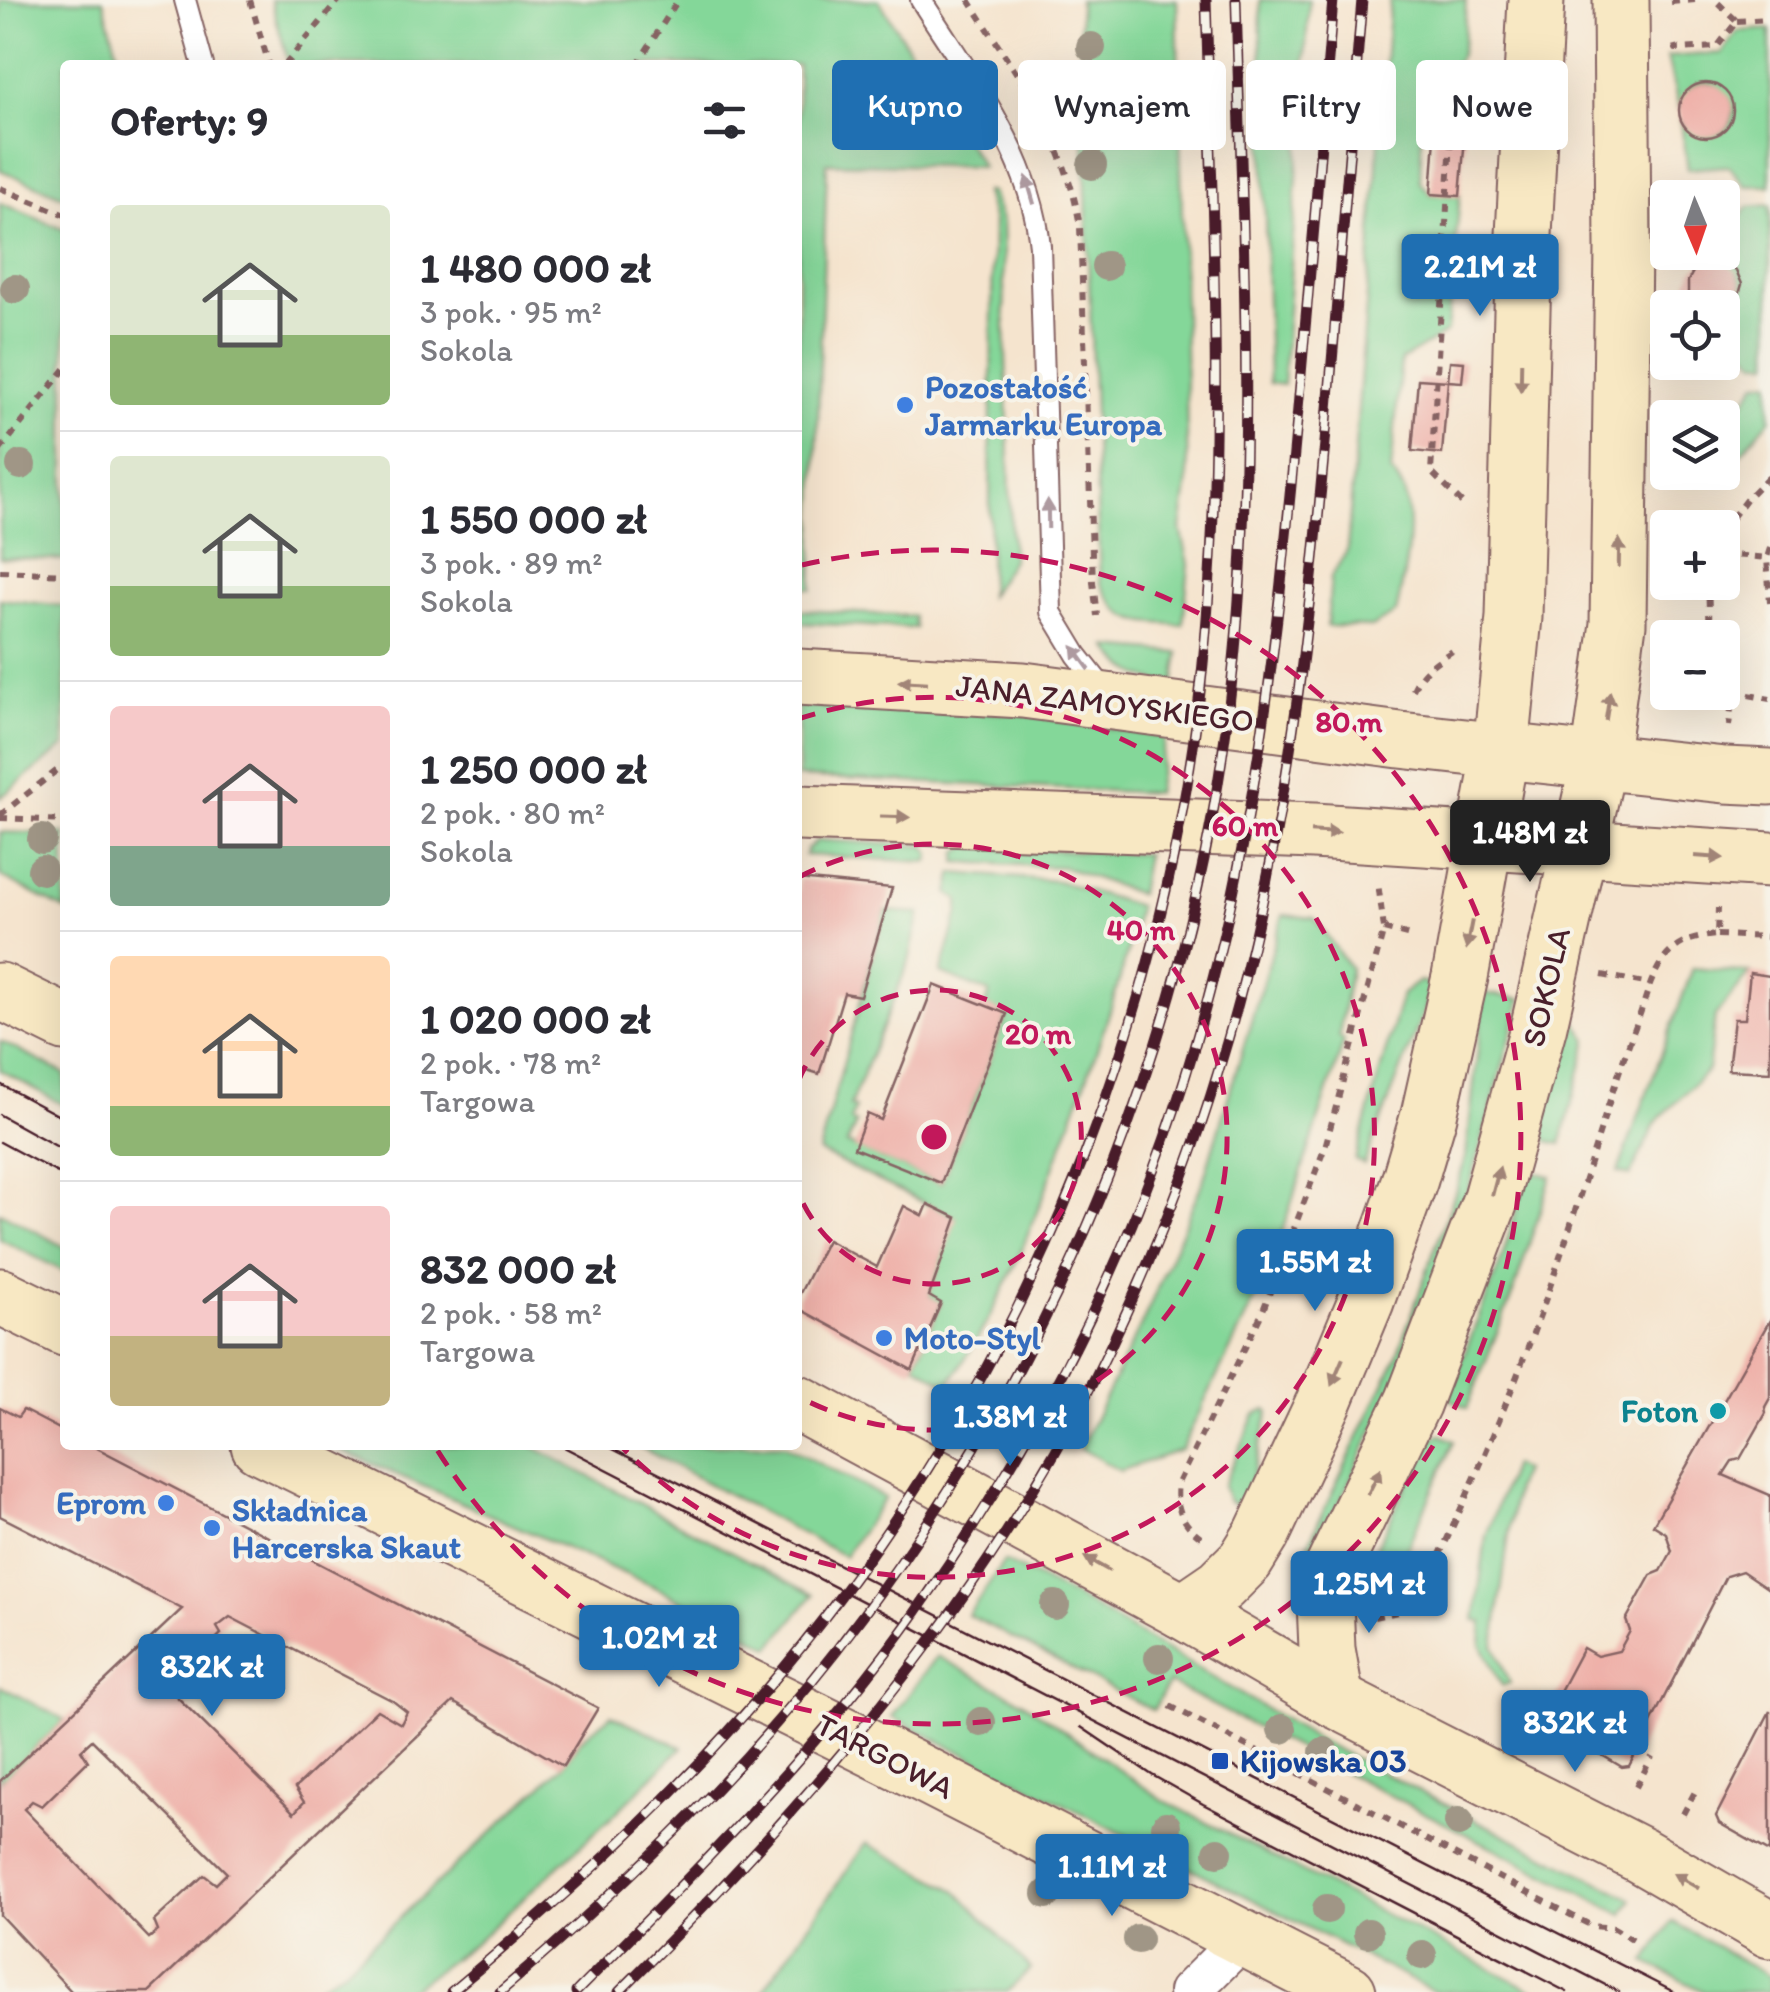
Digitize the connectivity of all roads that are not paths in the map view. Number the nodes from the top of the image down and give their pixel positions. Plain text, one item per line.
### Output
1 (184, 0) edge
2 (921, 0) edge
3 (1536, 0) edge
4 (1646, 9) edge
5 (202, 60) edge
6 (802, 678) edge
7 (1114, 702) junction
8 (1501, 750) junction
9 (1599, 761) junction
10 (1770, 777) edge
11 (802, 813) edge
12 (1487, 840) junction
13 (1579, 846) junction
14 (1770, 860) edge
15 (0, 991) edge
16 (60, 1021) edge
17 (0, 1296) edge
18 (60, 1326) edge
19 (802, 1405) edge
20 (268, 1450) edge
21 (1183, 1611) junction
22 (1336, 1700) junction
23 (1770, 1930) edge
24 (1243, 1938) junction
25 (1190, 1992) edge
26 (1348, 1992) edge

1 - 5 lane
7 -> 2 lane
3 -> 8 street
9 -> 4 street, SOKOLA
7 -> 6 street, JANA ZAMOYSKIEGO
7 - 8 street, JANA ZAMOYSKIEGO
8 - 9 street, JANA ZAMOYSKIEGO
8 - 12 street
9 - 10 street, JANA ZAMOYSKIEGO
9 - 13 street, SOKOLA
11 -> 12 street
12 - 13 street
12 -> 21 street
13 -> 14 street
22 -> 13 street, SOKOLA
15 - 16 street
17 - 18 street
21 -> 19 street
20 - 24 street, TARGOWA
21 - 22 street
23 -> 22 street
24 - 25 street
24 - 26 street, TARGOWA

